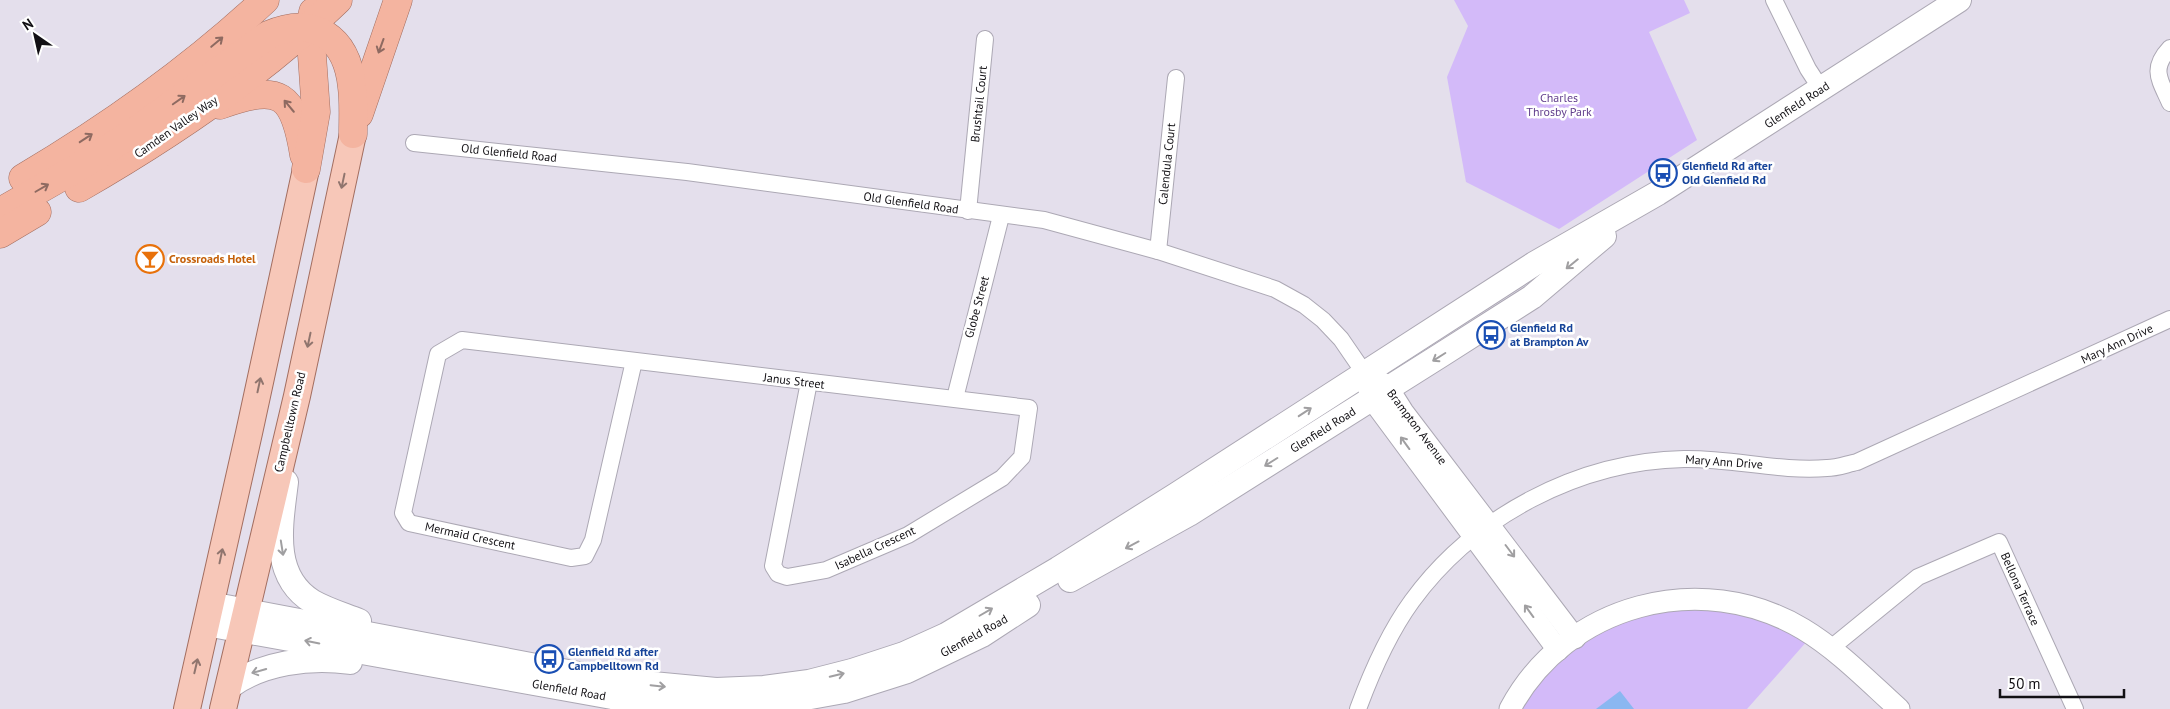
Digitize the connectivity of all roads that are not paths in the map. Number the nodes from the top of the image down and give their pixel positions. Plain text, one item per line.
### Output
1 (265, 0) edge
2 (317, 0) edge
3 (338, 0) edge
4 (398, 0) edge
5 (1774, 0) edge
6 (1959, 0) edge
7 (310, 27) junction
8 (986, 39) dead end
9 (2170, 48) edge
10 (1176, 78) dead end
11 (1821, 89) junction
12 (2170, 103) edge
13 (198, 113) junction
14 (353, 134) junction
15 (414, 143) dead end
16 (306, 169) junction
17 (0, 192) edge
18 (1634, 208) junction
19 (968, 211) junction
20 (0, 212) edge
21 (1001, 216) junction
22 (0, 234) edge
23 (1158, 251) junction
24 (2170, 319) edge
25 (634, 361) junction
26 (1365, 374) junction
27 (809, 382) junction
28 (1380, 394) junction
29 (297, 396) junction
30 (955, 398) junction
31 (1482, 531) junction
32 (208, 614) junction
33 (245, 621) junction
34 (1566, 644) junction
35 (445, 647) junction
36 (1831, 648) junction
37 (549, 687) junction
38 (226, 698) edge
39 (187, 709) edge
40 (1358, 709) edge
41 (1510, 709) edge
42 (1899, 709) edge
43 (2075, 709) edge

17 -> 1 highway
2 - 7 highway
3 - 7 highway, Camden Valley Way
4 -> 14 highway
5 - 11 street
6 - 11 main road, Glenfield Road
7 - 13 highway, Camden Valley Way
7 - 14 highway
7 - 16 highway
20 -> 7 highway
8 - 19 street, Brushtail Court
9 - 12 street
10 - 23 street, Calendula Court
11 - 18 main road, Glenfield Road
16 -> 13 highway
13 - 22 highway, Camden Valley Way
14 -> 29 main road, Campbelltown Road
15 - 19 street, Old Glenfield Road
32 -> 16 main road
18 - 26 main road, Glenfield Road
18 -> 28 main road, Glenfield Road
19 - 21 street, Old Glenfield Road
21 - 23 street, Old Glenfield Road
21 - 30 street, Globe Street
23 - 26 street, Old Glenfield Road
24 - 31 street, Mary Ann Drive
25 - 25 street, Mermaid Crescent
25 - 27 street, Janus Street
26 - 28 street, Brampton Avenue
35 -> 26 main road, Glenfield Road
27 - 30 street, Janus Street
27 - 30 street, Isabella Crescent
28 - 31 street, Brampton Avenue
28 -> 37 main road, Glenfield Road
29 - 33 main road, Campbelltown Road
29 -> 35 main road
31 - 34 street, Brampton Avenue
31 - 40 street, Mary Ann Drive
32 - 33 main road, Glenfield Road
39 -> 32 main road
33 - 35 main road, Glenfield Road
37 -> 33 main road, Glenfield Road
33 - 38 main road, Campbelltown Road
34 - 36 street
34 - 41 street
36 - 42 street
36 - 43 street, Bellona Terrace
37 -> 38 main road

